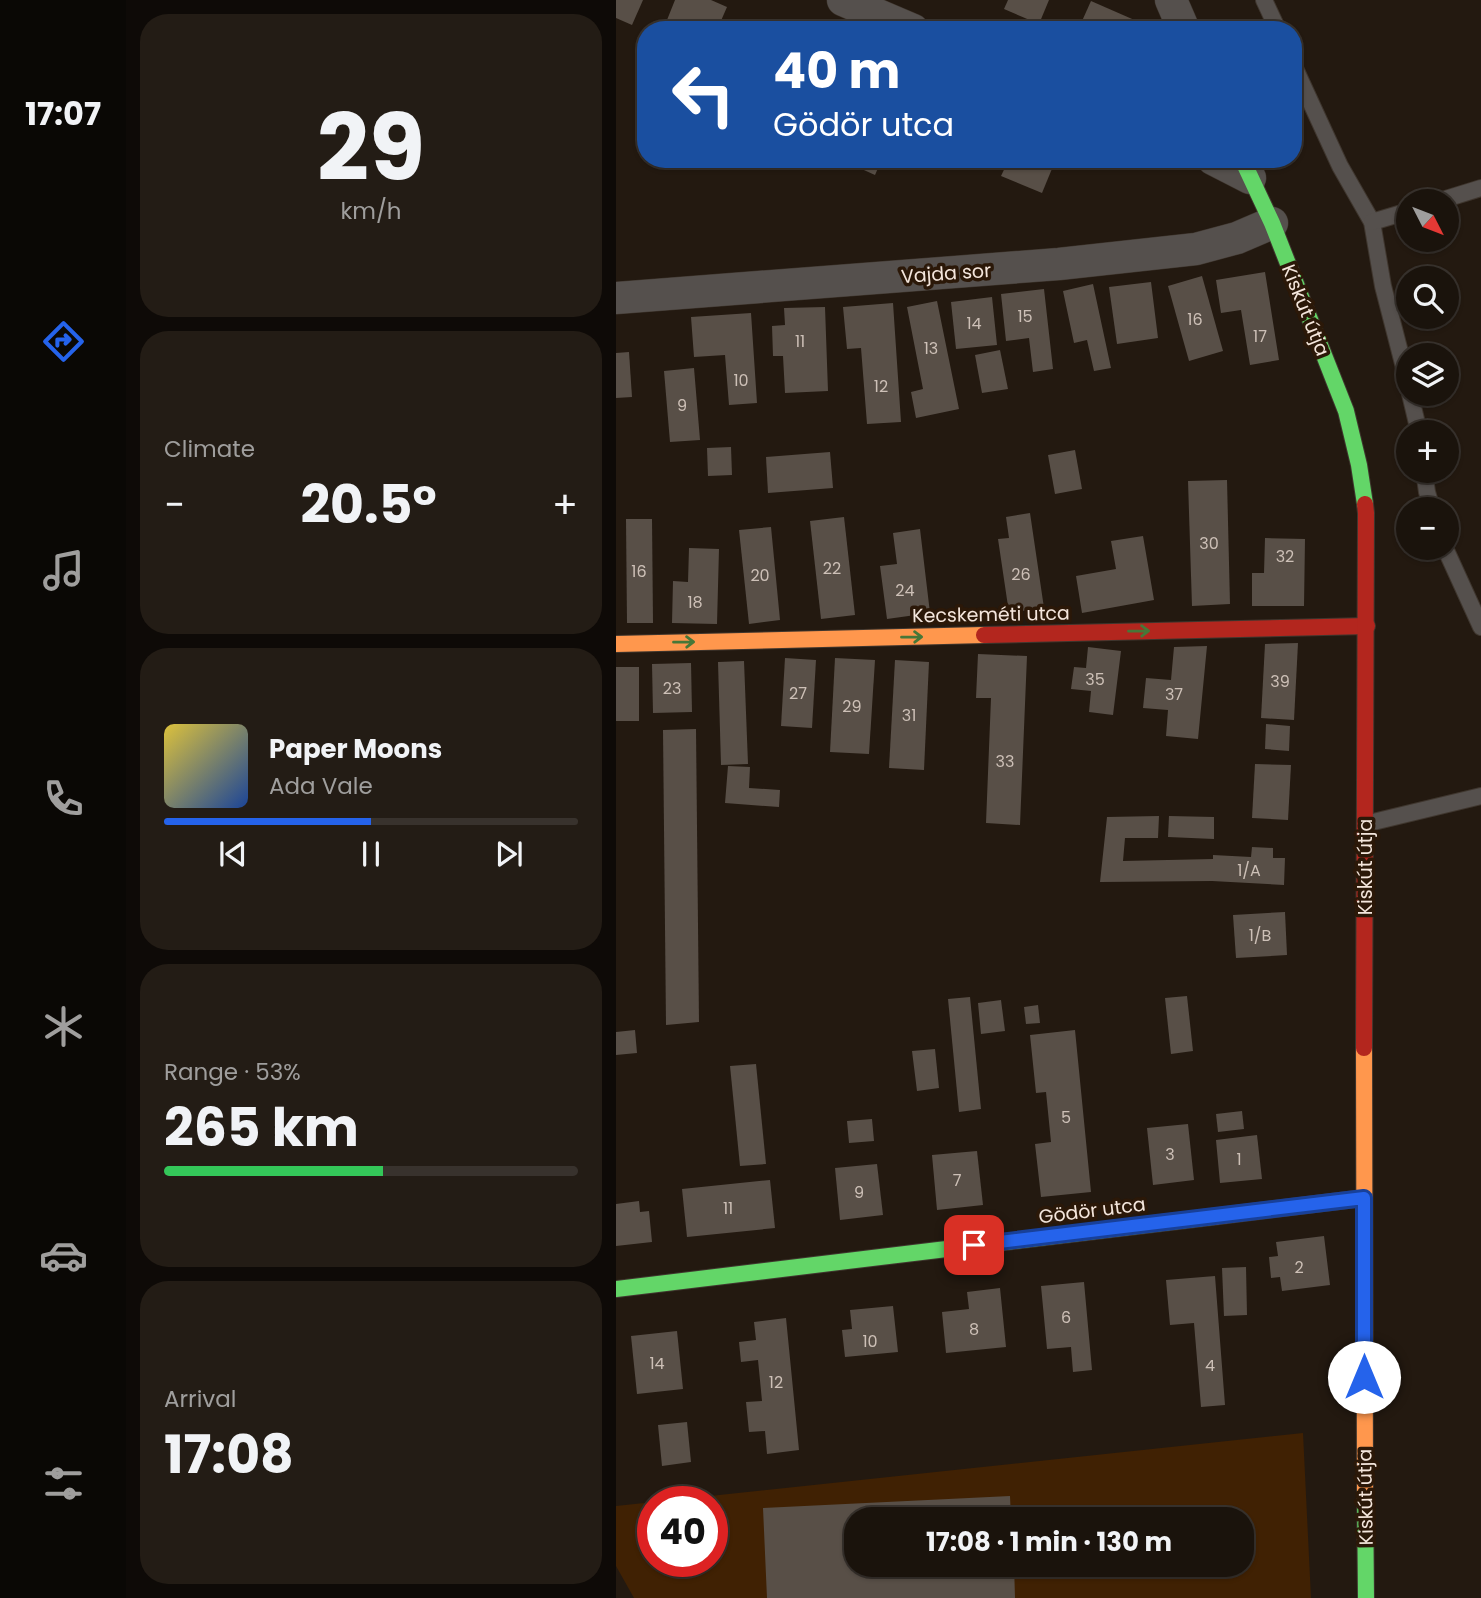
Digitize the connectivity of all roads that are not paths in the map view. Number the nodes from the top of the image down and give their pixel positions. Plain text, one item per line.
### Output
1 (843, 0) edge
2 (1171, 0) edge
3 (1265, 0) edge
4 (893, 21) edge
5 (1180, 21) edge
6 (1274, 21) edge
7 (1302, 84) edge
8 (1246, 169) edge
9 (1481, 188) edge
10 (1460, 194) edge
11 (1396, 215) edge
12 (1372, 222) junction
13 (1272, 223) junction
14 (616, 298) edge
15 (1397, 343) edge
16 (1450, 560) edge
17 (1367, 626) junction
18 (1481, 627) edge
19 (616, 644) edge
20 (1481, 796) edge
21 (1365, 824) junction
22 (1364, 1198) junction
23 (616, 1289) edge
24 (1366, 1598) edge

1 - 4 street
2 - 5 street
3 - 6 lane
7 - 12 lane
8 - 13 street, Kiskút útja
9 - 10 lane
11 - 12 lane
12 - 15 lane
13 - 14 street, Vajda sor
13 - 17 street, Kiskút útja
16 - 18 lane
19 -> 17 street, Kecskeméti utca
17 - 21 street, Kiskút útja
20 - 21 lane
21 - 22 street, Kiskút útja
22 - 23 street, Gödör utca
22 - 24 street, Kiskút útja

